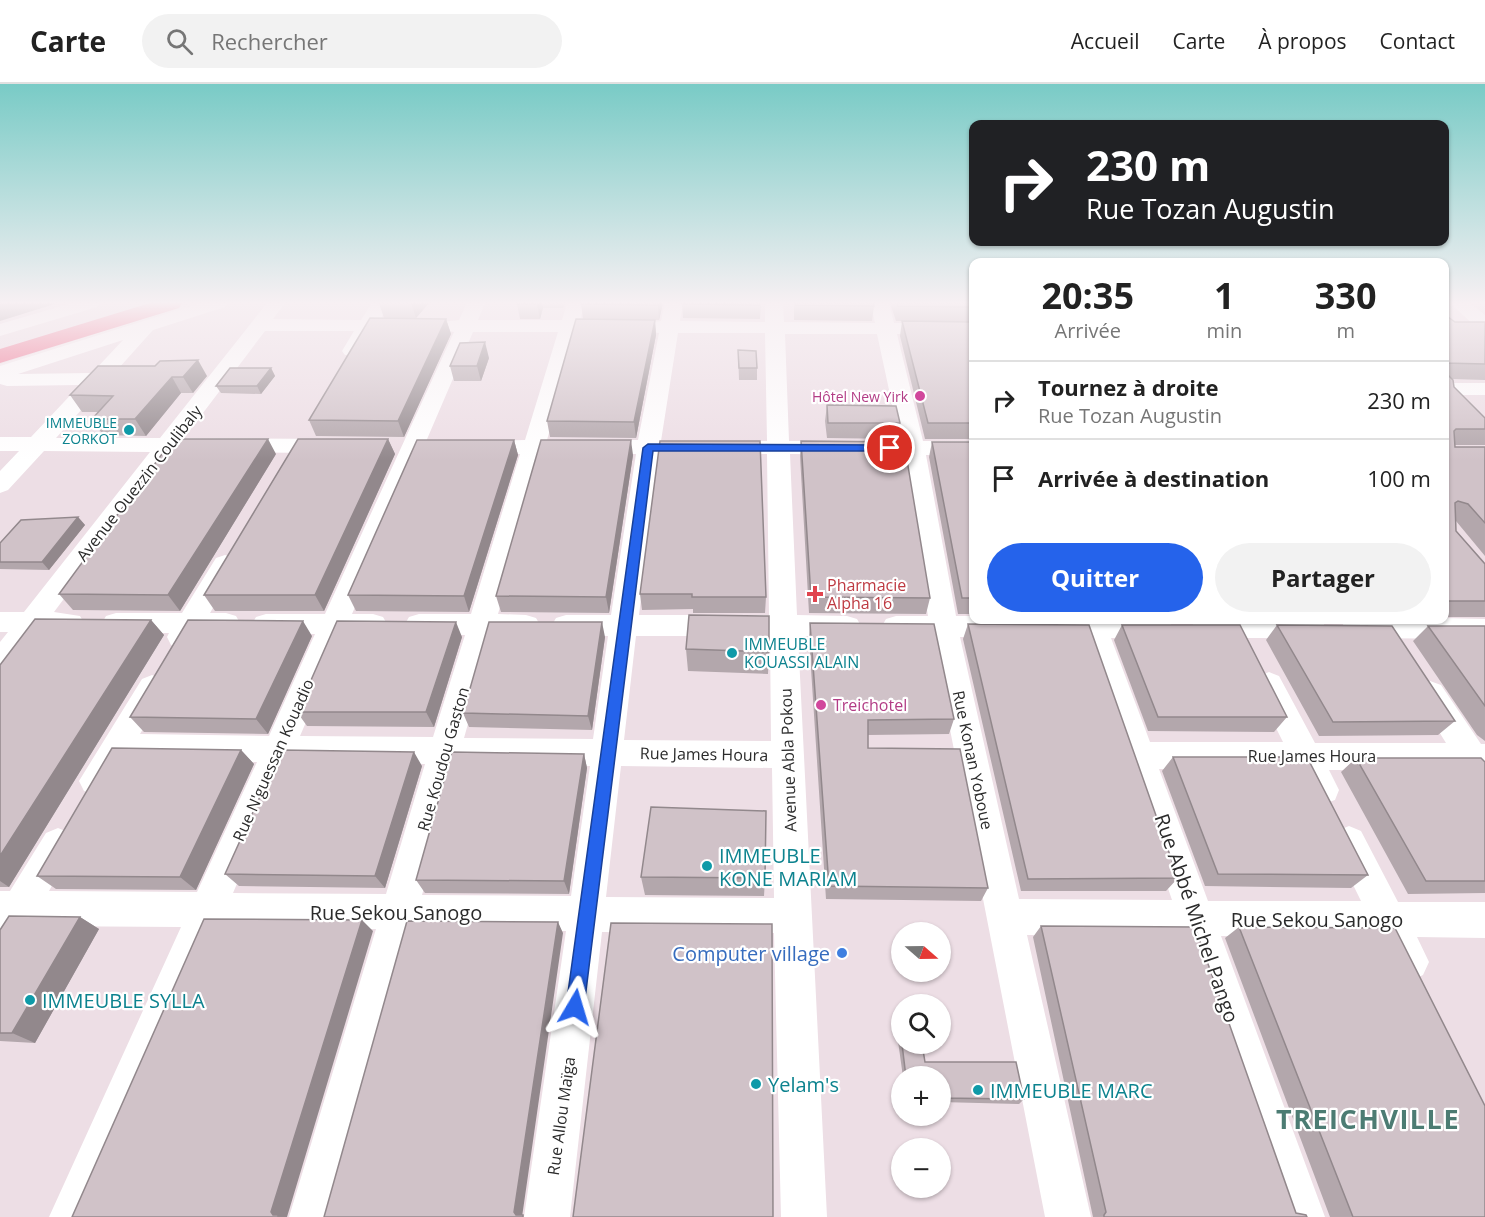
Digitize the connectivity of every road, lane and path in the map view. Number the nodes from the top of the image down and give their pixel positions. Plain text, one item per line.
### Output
1 (54, 356) edge
2 (120, 356) edge
3 (235, 356) edge
4 (350, 356) edge
5 (456, 356) edge
6 (562, 356) edge
7 (665, 356) edge
8 (776, 356) edge
9 (891, 356) edge
10 (0, 373) edge
11 (339, 374) edge
12 (98, 379) junction
13 (0, 380) edge
14 (1449, 389) edge
15 (1485, 389) edge
16 (1449, 394) edge
17 (1461, 406) edge
18 (312, 419) edge
19 (0, 444) edge
20 (38, 444) junction
21 (168, 445) junction
22 (296, 446) junction
23 (350, 446) edge
24 (424, 447) junction
25 (536, 447) junction
26 (648, 448) junction
27 (777, 448) junction
28 (913, 448) junction
29 (969, 448) edge
30 (279, 474) edge
31 (0, 485) edge
32 (238, 543) edge
33 (0, 622) edge
34 (31, 623) junction
35 (190, 623) junction
36 (334, 624) junction
37 (482, 624) junction
38 (1092, 624) edge
39 (1238, 624) edge
40 (1384, 624) edge
41 (624, 625) junction
42 (944, 626) junction
43 (784, 627) junction
44 (1485, 629) edge
45 (0, 663) edge
46 (116, 747) junction
47 (278, 748) junction
48 (608, 752) junction
49 (444, 753) junction
50 (788, 755) junction
51 (1139, 755) junction
52 (1305, 756) junction
53 (1481, 763) edge
54 (10, 908) edge
55 (208, 910) junction
56 (398, 912) junction
57 (587, 913) junction
58 (792, 916) junction
59 (1006, 917) junction
60 (1197, 918) junction
61 (1388, 920) junction
62 (1485, 920) edge
63 (0, 940) edge
64 (1426, 994) edge
65 (72, 1217) edge
66 (312, 1217) edge
67 (547, 1217) edge
68 (804, 1217) edge
69 (1068, 1217) edge
70 (1302, 1217) edge

1 - 10 street
2 - 12 street
3 - 21 street, Avenue Ouezzin Coulibaly
4 - 11 street
5 - 24 street, Rue N'guessan Kouadio
6 - 25 street, Rue Koudou Gaston
7 - 26 street, Rue Allou Maïga
8 - 27 street, Avenue Abla Pokou
9 - 28 street, Rue Konan Yoboue
12 - 13 street
12 - 20 street
14 - 15 street
16 - 17 street
18 - 22 street
19 - 20 street
20 - 21 street
20 - 31 street
21 - 22 street
21 - 34 street, Avenue Ouezzin Coulibaly
22 - 23 street
22 - 30 street
24 - 25 street
24 - 36 street, Rue N'guessan Kouadio
25 - 26 street
25 - 37 street, Rue Koudou Gaston
26 - 27 street
26 - 41 street, Rue Allou Maïga
27 - 28 street
27 - 43 street, Avenue Abla Pokou
28 - 29 street
28 - 42 street, Rue Konan Yoboue
32 - 35 street
33 - 34 street
34 - 35 street
34 - 45 street, Avenue Ouezzin Coulibaly
35 - 36 street
35 - 46 street
36 - 37 street
36 - 47 street, Rue N'guessan Kouadio
37 - 41 street
37 - 49 street, Rue Koudou Gaston
38 - 39 street
38 - 42 street
38 - 51 street, Rue Abbé Michel Pango
39 - 40 street
39 - 52 street
40 - 44 street
40 - 53 street
41 - 43 street
41 - 48 street, Rue Allou Maïga
42 - 43 street
42 - 59 street, Rue Konan Yoboue
43 - 50 street, Avenue Abla Pokou
46 - 47 street, Rue James Houra
46 - 54 street
47 - 49 street, Rue James Houra
47 - 55 street, Rue N'guessan Kouadio
48 - 49 street, Rue James Houra
48 - 50 street, Rue James Houra
48 - 57 street, Rue Allou Maïga
49 - 56 street, Rue Koudou Gaston
50 - 58 street, Avenue Abla Pokou
51 - 52 street, Rue James Houra
51 - 60 street, Rue Abbé Michel Pango
52 - 53 street, Rue James Houra
52 - 61 street
54 - 55 street, Rue Sekou Sanogo
54 - 63 street
55 - 56 street, Rue Sekou Sanogo
55 - 65 street, Rue N'guessan Kouadio
56 - 57 street, Rue Sekou Sanogo
56 - 66 street, Rue Koudou Gaston
57 - 58 street, Rue Sekou Sanogo
57 - 67 street, Rue Allou Maïga
58 - 68 street, Avenue Abla Pokou
59 - 60 street, Rue Sekou Sanogo
59 - 69 street, Rue Konan Yoboue
60 - 61 street, Rue Sekou Sanogo
60 - 70 street, Rue Abbé Michel Pango
61 - 62 street, Rue Sekou Sanogo
61 - 64 street

